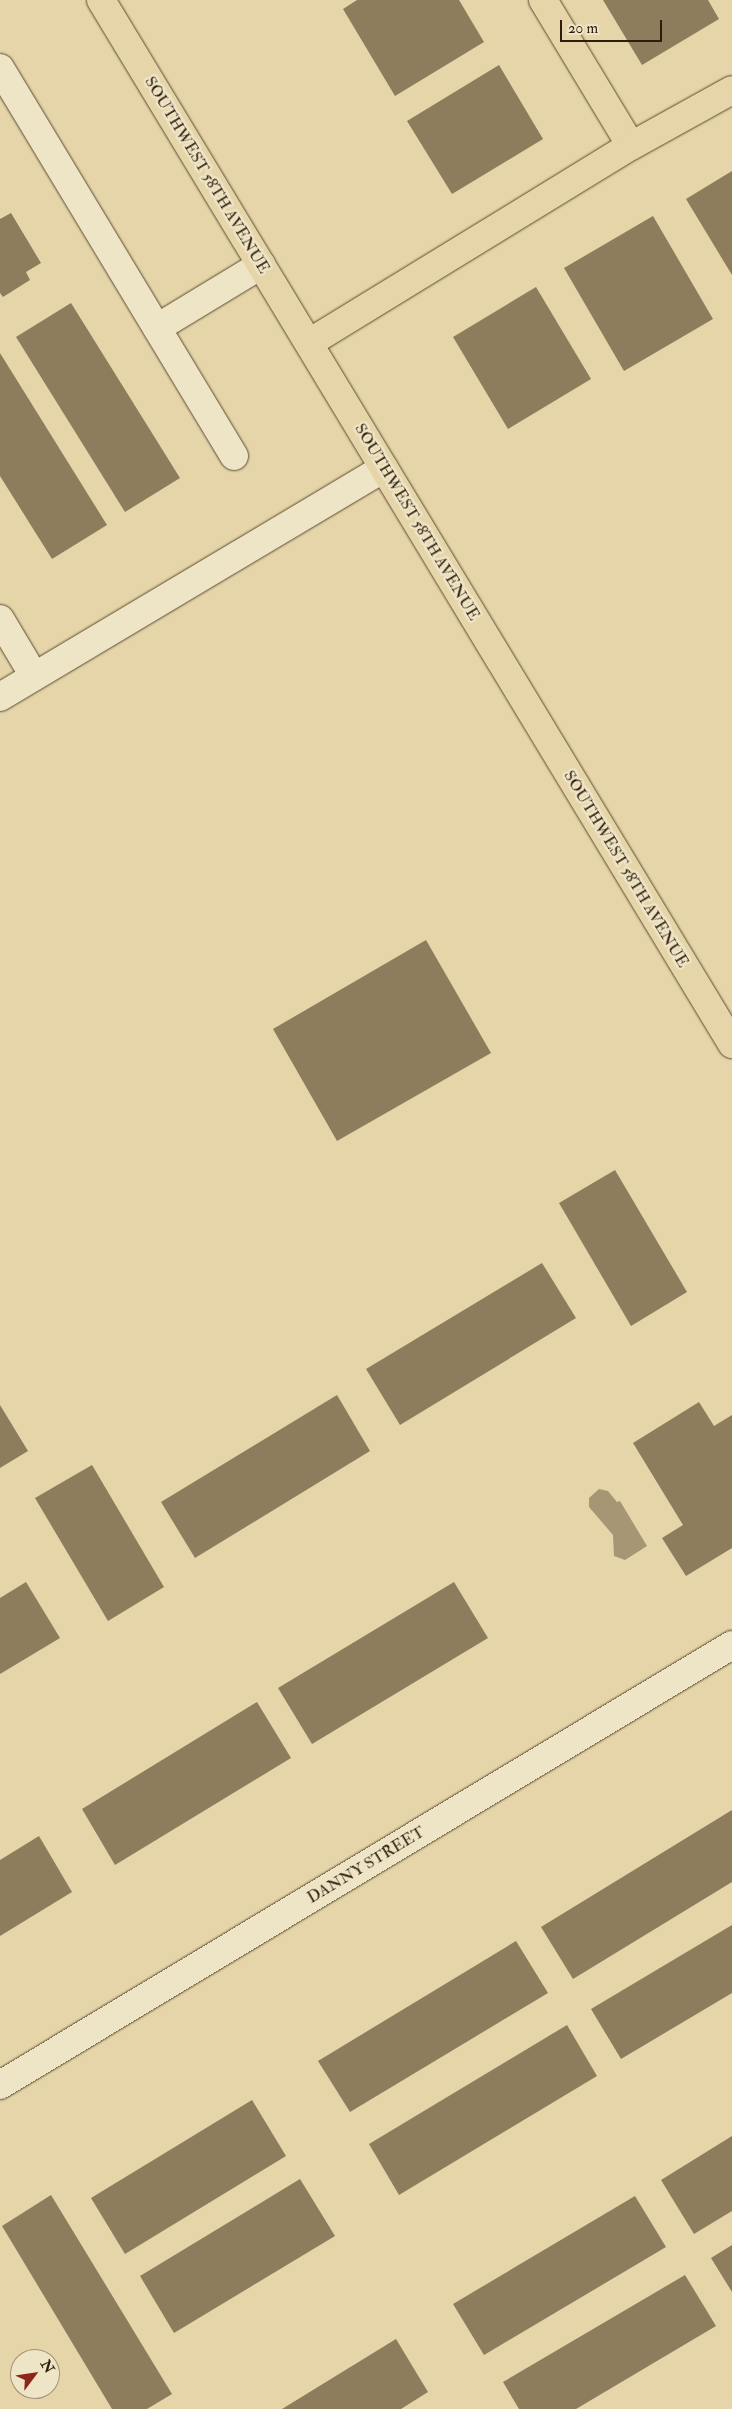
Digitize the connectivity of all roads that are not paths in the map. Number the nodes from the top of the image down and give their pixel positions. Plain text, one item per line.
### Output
1 (101, 0) edge
2 (543, 0) edge
3 (0, 68) edge
4 (732, 90) edge
5 (631, 146) junction
6 (262, 265) junction
7 (157, 328) junction
8 (308, 344) junction
9 (234, 456) dead end
10 (384, 468) junction
11 (0, 619) edge
12 (34, 676) junction
13 (0, 697) edge
14 (732, 1044) edge
15 (732, 1645) edge
16 (0, 2085) edge

1 - 6 main road, SOUTHWEST 58TH AVENUE
2 - 5 main road
3 - 7 street
4 - 5 main road
5 - 8 main road
6 - 7 street
6 - 8 main road, SOUTHWEST 58TH AVENUE
7 - 9 street
8 - 10 main road, SOUTHWEST 58TH AVENUE
10 - 12 street
10 - 14 main road, SOUTHWEST 58TH AVENUE
11 - 12 street
12 - 13 street
15 - 16 street, DANNY STREET

